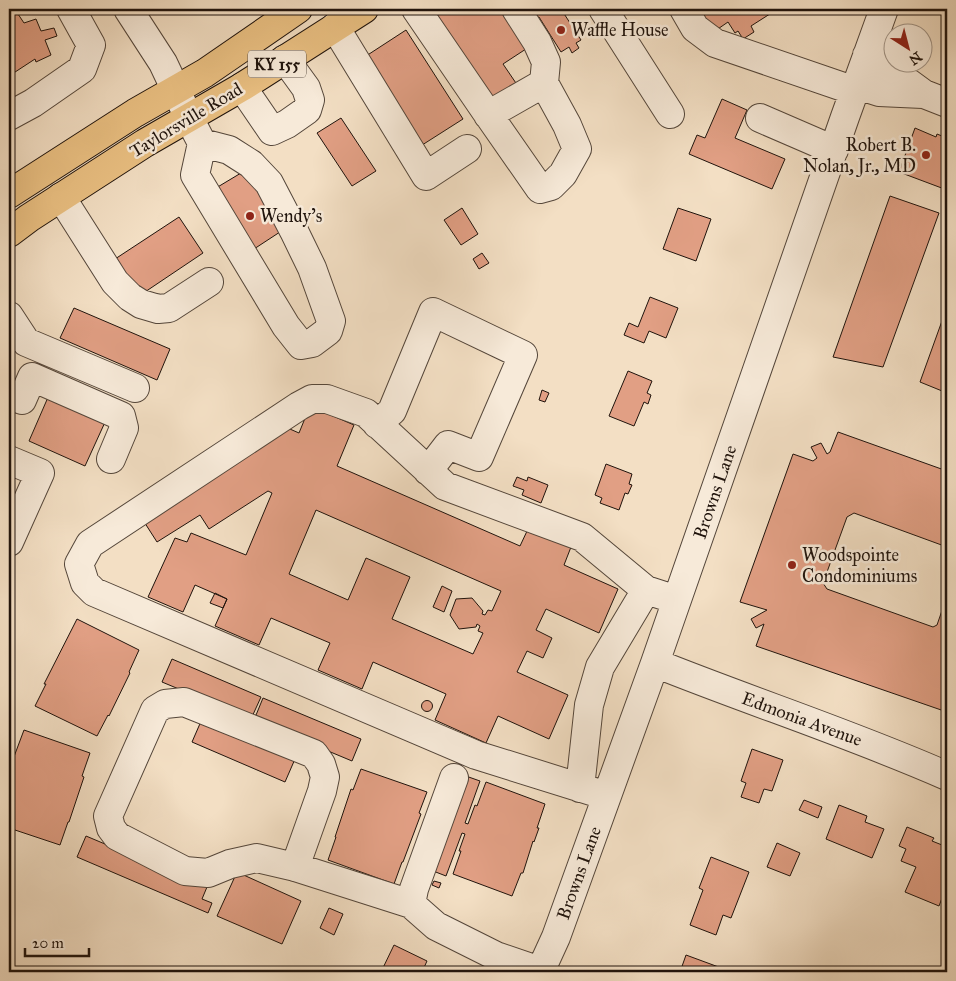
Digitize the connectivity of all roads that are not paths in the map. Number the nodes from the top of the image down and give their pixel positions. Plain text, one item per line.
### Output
1 (71, 9) edge
2 (128, 9) edge
3 (298, 9) edge
4 (364, 9) edge
5 (416, 9) edge
6 (516, 9) edge
7 (603, 9) edge
8 (684, 9) edge
9 (884, 9) edge
10 (334, 27) junction
11 (867, 55) junction
12 (285, 59) junction
13 (544, 83) junction
14 (242, 87) junction
15 (856, 88) junction
16 (176, 90) junction
17 (936, 98) edge
18 (670, 114) dead end
19 (488, 115) junction
20 (9, 116) edge
21 (188, 118) junction
22 (760, 118) dead end
23 (202, 143) junction
24 (467, 149) dead end
25 (834, 150) junction
26 (9, 194) edge
27 (61, 197) junction
28 (9, 233) edge
29 (209, 282) dead end
30 (9, 316) edge
31 (135, 388) dead end
32 (9, 395) edge
33 (378, 424) junction
34 (111, 459) dead end
35 (9, 460) edge
36 (428, 471) junction
37 (9, 542) edge
38 (646, 590) junction
39 (677, 600) junction
40 (655, 663) junction
41 (947, 776) edge
42 (454, 778) dead end
43 (580, 788) junction
44 (607, 796) junction
45 (295, 867) junction
46 (411, 904) junction
47 (540, 972) edge

1 - 20 street
2 - 16 street
3 - 16 main road, Taylorsville Road / KY 155
4 - 10 main road, Taylorsville Road / KY 155
5 - 19 street
6 - 13 street
7 - 18 street
8 - 15 street
9 - 11 street, Browns Lane
10 - 12 main road, Taylorsville Road / KY 155
10 - 24 street
11 - 15 street, Browns Lane
11 - 17 street
12 - 14 main road, Taylorsville Road / KY 155
12 - 14 street
13 - 19 street
13 - 19 street
14 - 21 main road, Taylorsville Road / KY 155
15 - 17 street
15 - 25 street, Browns Lane
16 - 21 street
16 - 26 main road, Taylorsville Road / KY 155
21 - 23 street
21 - 27 main road, Taylorsville Road / KY 155
22 - 25 street
23 - 23 street
25 - 39 street, Browns Lane
27 - 28 main road, Taylorsville Road / KY 155
27 - 29 street
30 - 31 street
32 - 34 street
33 - 36 street
33 - 36 street
33 - 43 street
35 - 37 street
36 - 38 street
38 - 39 street
38 - 43 street
39 - 40 street, Browns Lane
40 - 41 street, Edmonia Avenue
40 - 44 street, Browns Lane
42 - 46 street
43 - 44 street
44 - 47 street, Browns Lane
45 - 45 street
45 - 46 street
46 - 47 street

